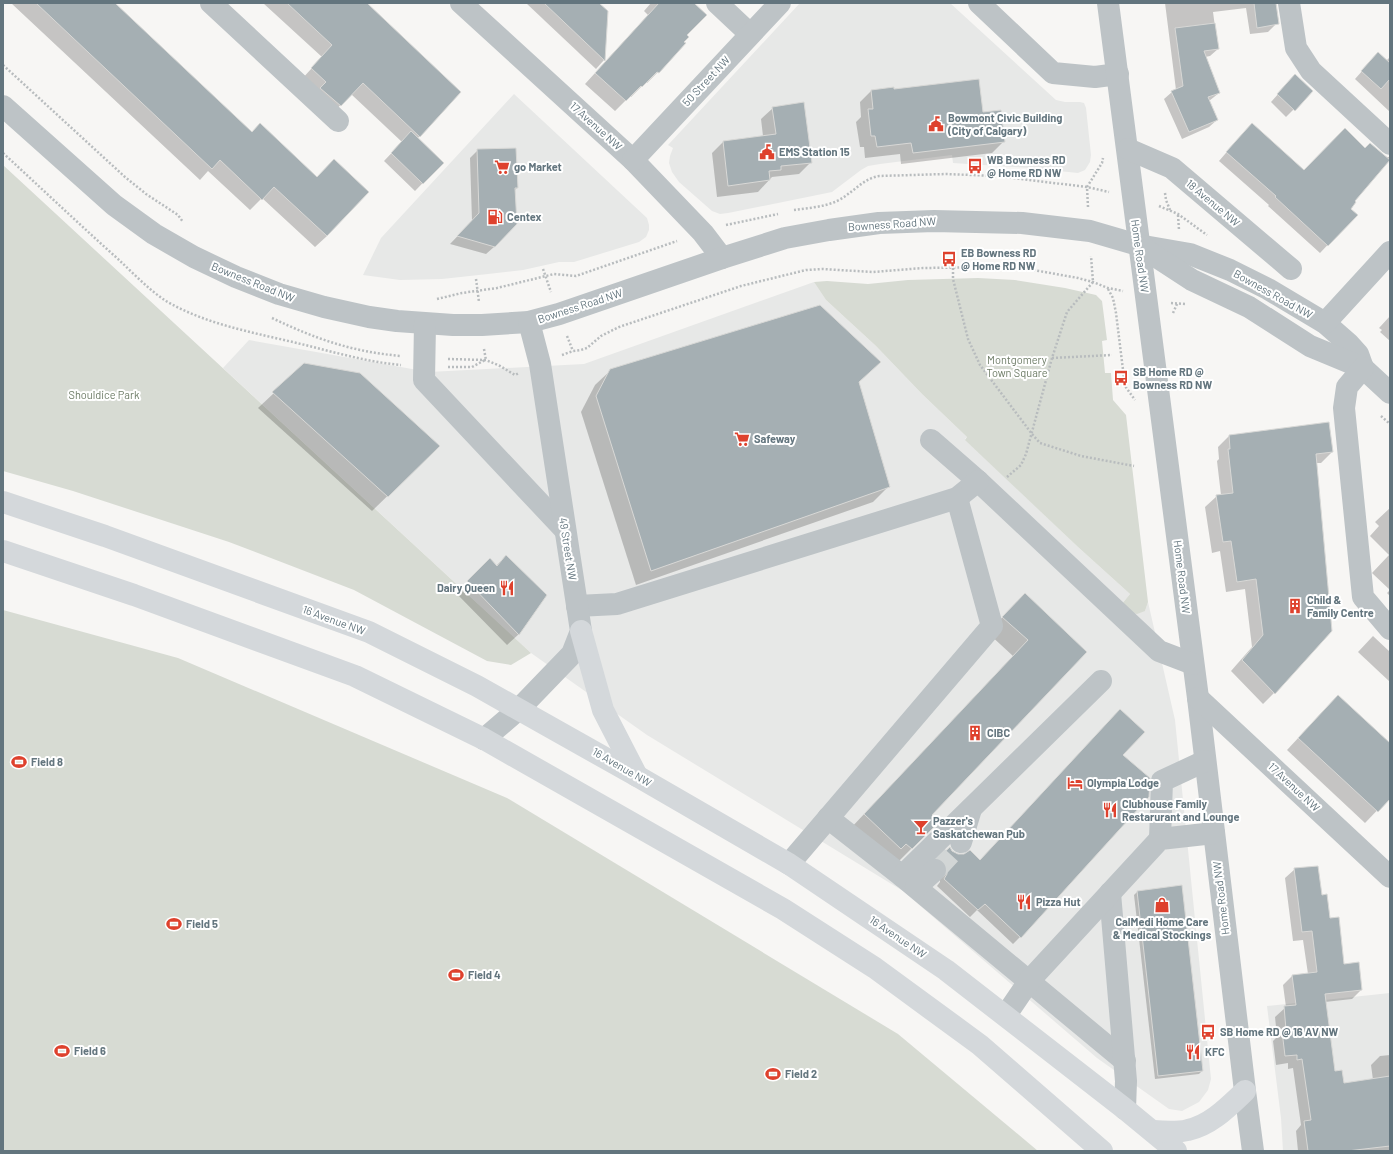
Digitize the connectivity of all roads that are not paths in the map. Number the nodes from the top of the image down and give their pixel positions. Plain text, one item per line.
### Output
1 (211, 3) edge
2 (461, 3) edge
3 (717, 3) edge
4 (780, 3) edge
5 (979, 3) edge
6 (1108, 3) edge
7 (1290, 3) edge
8 (750, 34) junction
9 (1118, 74) junction
10 (3, 106) edge
11 (338, 121) dead end
12 (1390, 144) edge
13 (1128, 148) junction
14 (633, 160) junction
15 (1138, 245) junction
16 (1390, 252) edge
17 (722, 258) junction
18 (1291, 269) dead end
19 (529, 322) junction
20 (1325, 323) junction
21 (425, 324) junction
22 (1363, 368) junction
23 (1390, 392) edge
24 (931, 440) dead end
25 (978, 481) junction
26 (957, 498) junction
27 (3, 502) edge
28 (565, 530) junction
29 (3, 551) edge
30 (577, 606) junction
31 (1390, 629) edge
32 (581, 631) junction
33 (1193, 664) junction
34 (1101, 681) dead end
35 (1198, 698) junction
36 (519, 709) junction
37 (484, 739) junction
38 (1205, 761) junction
39 (637, 776) junction
40 (972, 808) junction
41 (828, 818) junction
42 (1214, 833) junction
43 (1160, 839) junction
44 (961, 842) tunnel mouth
45 (789, 864) junction
46 (935, 870) tunnel mouth
47 (1390, 877) edge
48 (909, 882) junction
49 (1110, 893) junction
50 (1029, 981) junction
51 (1006, 1015) junction
52 (1125, 1061) junction
53 (1245, 1091) junction
54 (1125, 1109) junction
55 (1153, 1131) junction
56 (1102, 1151) edge
57 (1176, 1151) edge
58 (1253, 1151) edge

1 - 11 street
2 - 14 street, 17 Avenue NW
3 - 8 street
4 - 8 street, 50 Street NW
5 - 9 street
6 - 9 street, Home Road NW
7 - 12 street
8 - 14 street, 50 Street NW
9 - 13 street, Home Road NW
10 - 21 street, Bowness Road NW
13 - 15 street, Home Road NW
13 - 18 street, 18 Avenue NW
14 - 17 street, 17 Avenue NW
15 - 17 street, Bowness Road NW
15 - 20 street, Bowness Road NW
15 - 22 street, Bowness Road NW
15 - 33 street, Home Road NW
16 - 20 street
17 - 19 street, Bowness Road NW
19 - 21 street, Bowness Road NW
19 - 28 street, 49 Street NW
20 - 22 street, Bowness Road NW
21 - 28 street
22 - 23 street, Bowness Road NW
22 - 31 street
24 - 25 street
25 - 26 street
25 - 33 street
26 - 30 street
26 - 41 street
27 - 36 highway, 16 Avenue NW
28 - 30 street, 49 Street NW
29 - 37 highway
30 - 32 street, 49 Street NW
32 - 36 street
32 - 39 highway
33 - 35 street, Home Road NW
34 - 40 street
35 - 38 street, Home Road NW
35 - 47 street, 17 Avenue NW
36 - 37 street
36 - 39 highway, 16 Avenue NW
37 - 56 highway
38 - 42 street, Home Road NW
38 - 43 street
39 - 45 highway, 16 Avenue NW
40 - 44 street
40 - 48 street
41 - 45 street
41 - 48 street
42 - 43 street
42 - 53 street, Home Road NW
43 - 49 street
45 - 51 highway, 16 Avenue NW
46 - 48 street
48 - 50 street
49 - 50 street
49 - 52 street
50 - 51 street
50 - 52 street
51 - 54 highway, 16 Avenue NW
52 - 54 street
53 - 55 highway
53 - 58 street, Home Road NW
54 - 55 highway, 16 Avenue NW
55 - 57 highway, 16 Avenue NW

